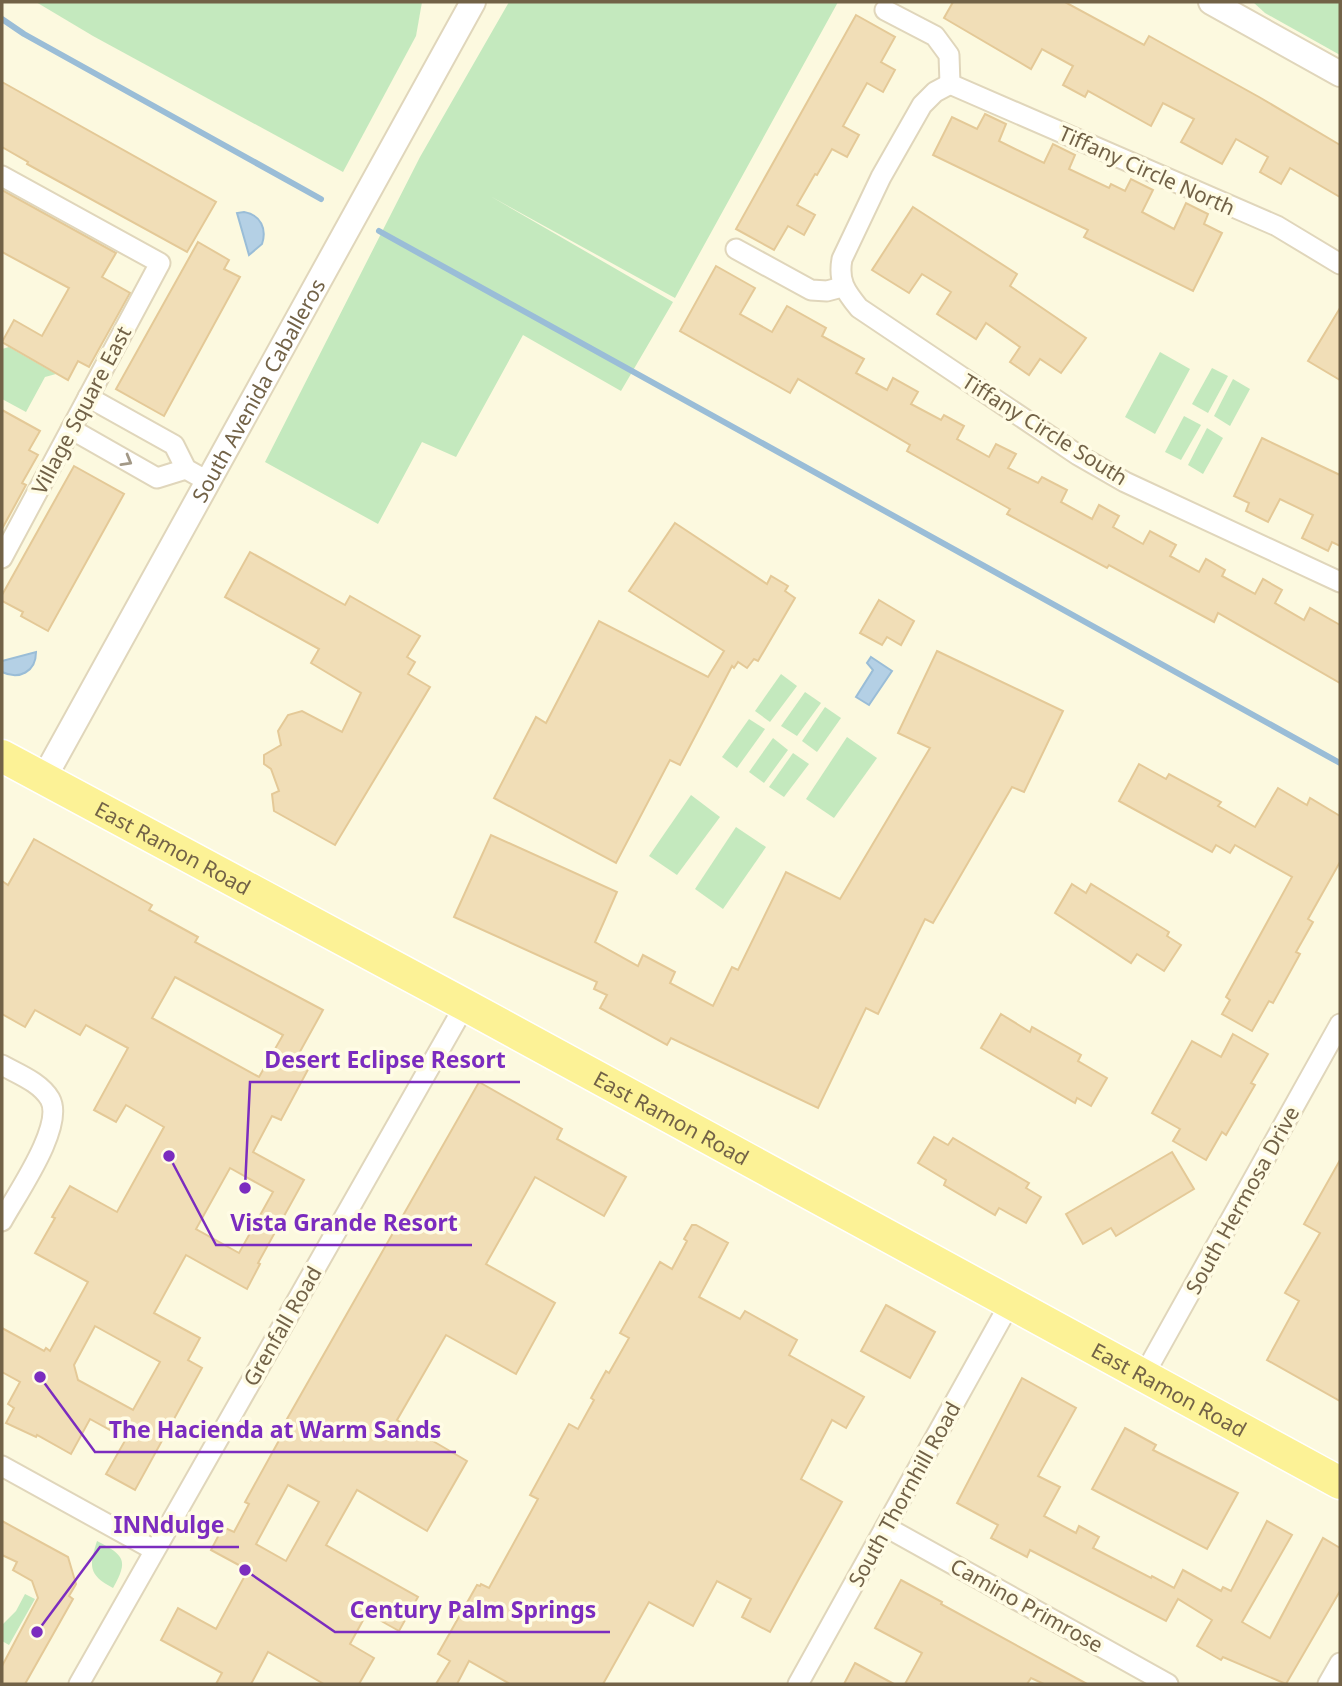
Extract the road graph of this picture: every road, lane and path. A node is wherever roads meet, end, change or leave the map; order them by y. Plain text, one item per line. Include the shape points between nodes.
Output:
1 (473, 2) edge
2 (1211, 2) edge
3 (885, 10) dead end
4 (1340, 74) edge
5 (950, 84) junction
6 (2, 176) edge
7 (736, 249) dead end
8 (1340, 264) edge
9 (842, 287) junction
10 (88, 397) junction
11 (71, 429) junction
12 (186, 469) junction
13 (209, 482) junction
14 (2, 558) edge
15 (1340, 582) edge
16 (2, 756) edge
17 (44, 778) junction
18 (465, 1005) junction
19 (1340, 1024) edge
20 (2, 1065) edge
21 (2, 1221) edge
22 (1010, 1303) junction
23 (1144, 1375) junction
24 (2, 1466) edge
25 (1340, 1483) edge
26 (886, 1527) junction
27 (154, 1550) junction
28 (1340, 1662) edge
29 (79, 1684) edge
30 (798, 1684) edge
31 (1168, 1684) edge
32 (1328, 1684) edge

1 - 13 street, South Avenida Caballeros
2 - 4 street
3 - 5 street via 935,36 949,55
5 - 8 street, Tiffany Circle North via 1277,226
5 - 9 street via 922,105 881,177 842,259
6 - 10 street, Village Square East via 160,263
7 - 9 street via 811,290
9 - 15 street, Tiffany Circle South via 859,308 1078,455 1125,482
10 - 11 street, Village Square East
10 - 12 street via 174,445
11 -> 12 street via 157,478
11 - 14 street, Village Square East
12 - 13 street
13 - 17 street, South Avenida Caballeros
16 - 17 main road, East Ramon Road
17 - 18 main road, East Ramon Road
18 - 22 main road, East Ramon Road
18 - 27 street, Grenfall Road
19 - 23 street, South Hermosa Drive
20 - 21 street via 42,1089 51,1101 53,1121
22 - 23 main road, East Ramon Road
22 - 26 street, South Thornhill Road
23 - 25 main road, East Ramon Road
24 - 27 street
26 - 30 street, South Thornhill Road
26 - 31 street, Camino Primrose
27 - 29 street, Grenfall Road
28 - 32 street

